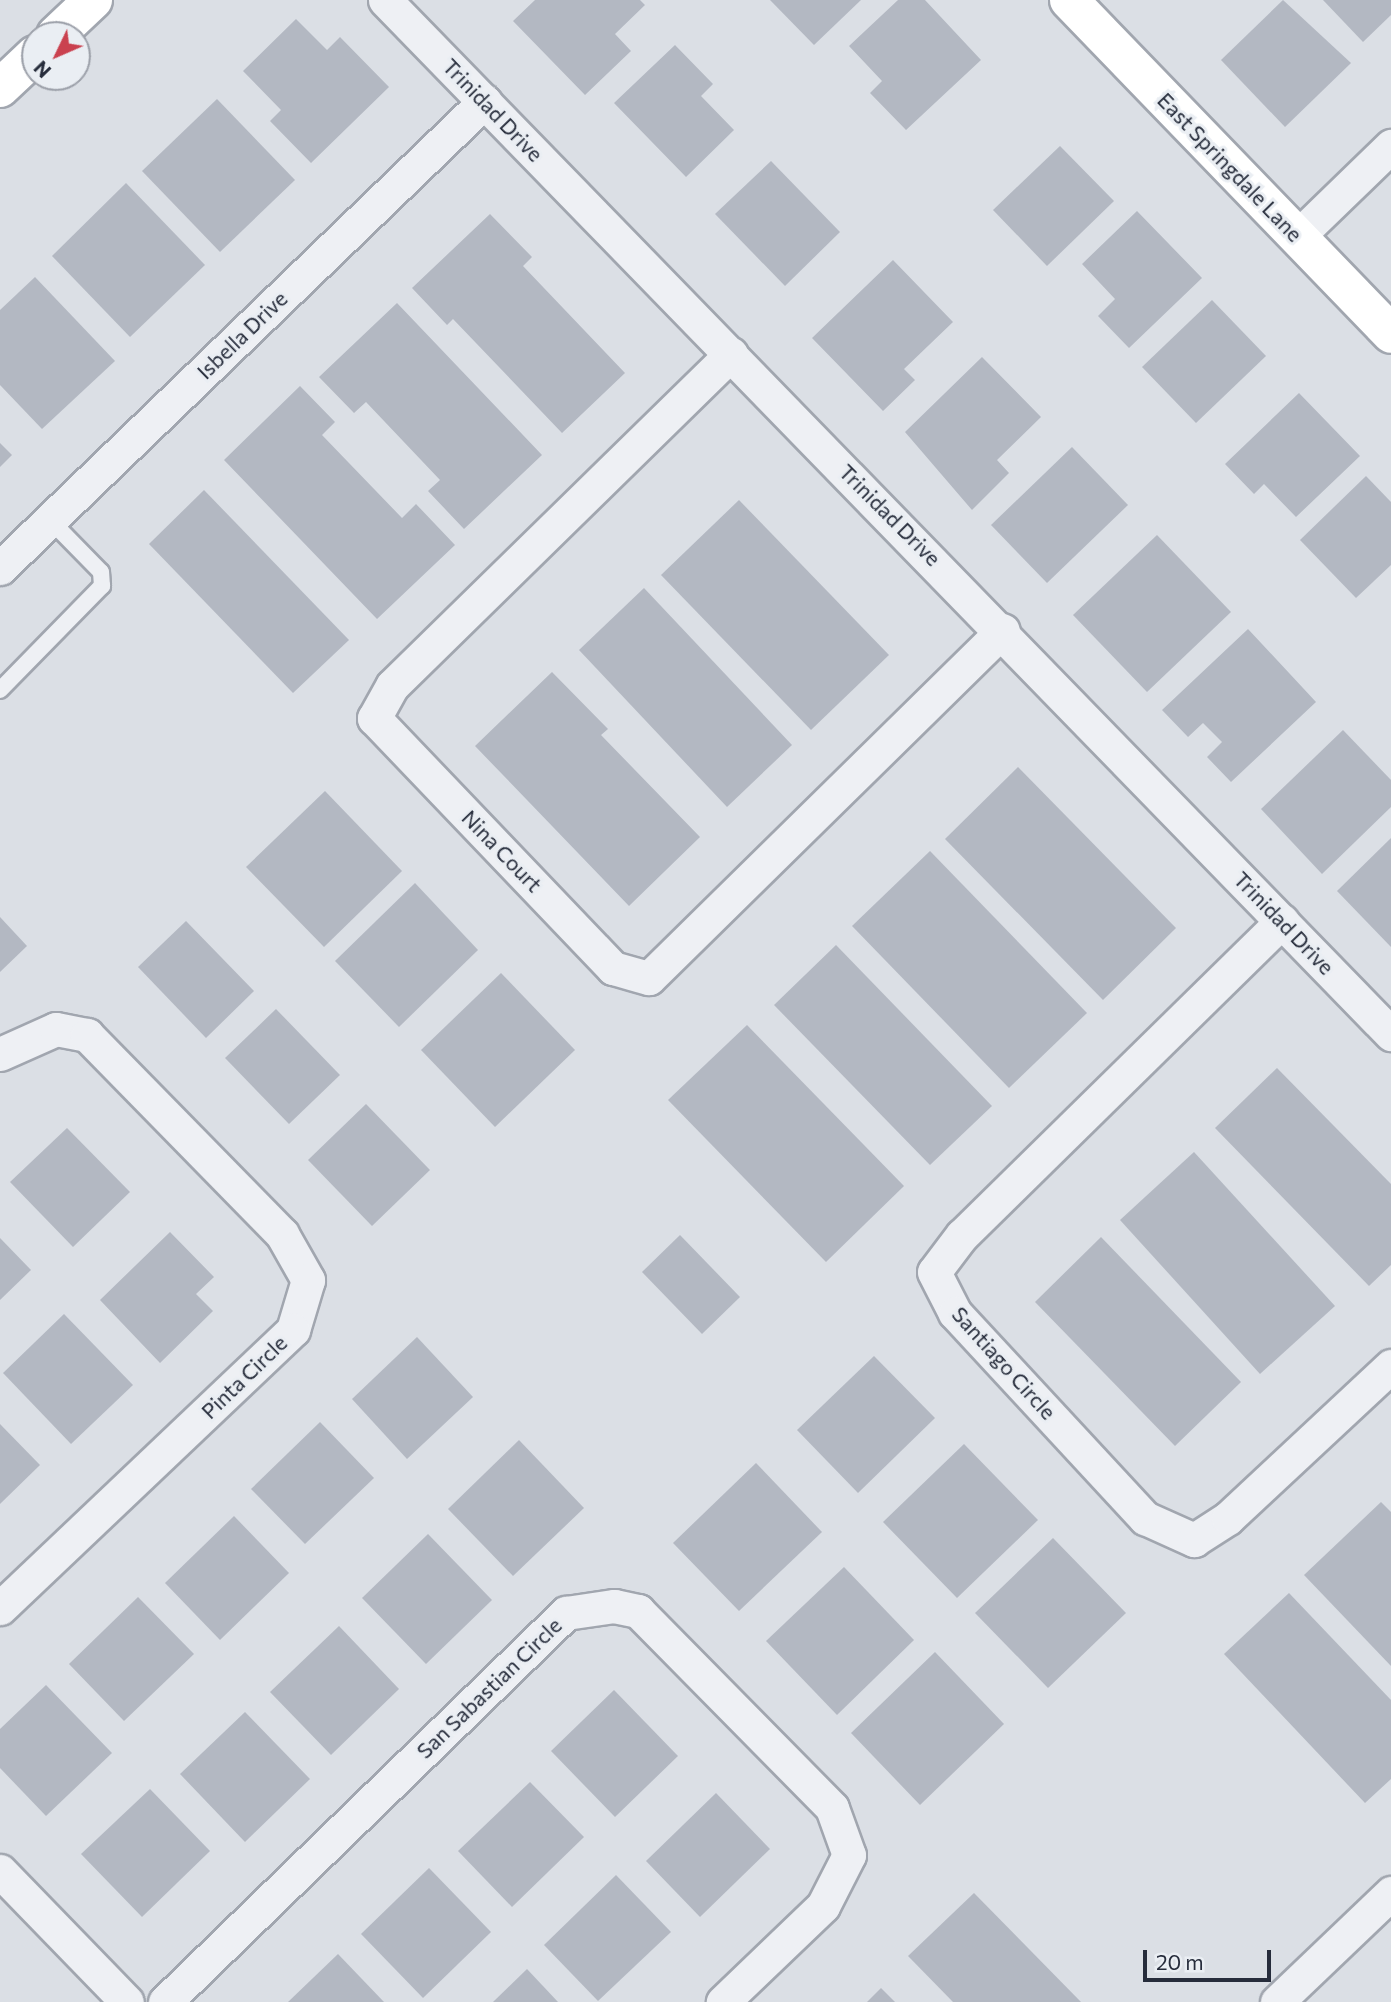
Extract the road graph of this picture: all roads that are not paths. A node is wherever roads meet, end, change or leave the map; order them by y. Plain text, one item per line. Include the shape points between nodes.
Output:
1 (93, 0) edge
2 (385, 0) edge
3 (1069, 0) edge
4 (71, 21) edge
5 (21, 68) edge
6 (0, 88) edge
7 (485, 101) junction
8 (1391, 146) edge
9 (1297, 237) junction
10 (1391, 334) edge
11 (731, 354) junction
12 (50, 520) junction
13 (0, 568) edge
14 (1003, 630) junction
15 (0, 690) edge
16 (1282, 921) junction
17 (1391, 1034) edge
18 (0, 1054) edge
19 (1391, 1366) edge
20 (0, 1608) edge
21 (0, 1871) edge
22 (1391, 1893) edge
23 (127, 2002) edge
24 (165, 2002) edge
25 (723, 2002) edge
26 (1277, 2002) edge

1 - 4 street
2 - 7 street, Trinidad Drive
3 - 9 street, East Springdale Lane
5 - 6 street
7 - 11 street, Trinidad Drive
7 - 12 street, Isbella Drive
8 - 9 street
9 - 10 street, East Springdale Lane
11 - 14 street, Trinidad Drive
11 - 14 street, Nina Court via 393,686 374,718 612,968 649,978
12 - 13 street, Isbella Drive
12 - 15 lane via 101,572 102,586
14 - 16 street, Trinidad Drive
16 - 17 street, Trinidad Drive
16 - 19 street, Santiago Circle via 962,1235 934,1272 956,1313 1145,1518 1194,1540 1228,1518
18 - 20 street, Pinta Circle via 10,1044 55,1029 87,1035 282,1234 308,1280 293,1330
21 - 23 street
22 - 26 street
24 - 25 street, San Sabastian Circle via 566,1613 614,1606 638,1611 832,1808 849,1855 823,1906

